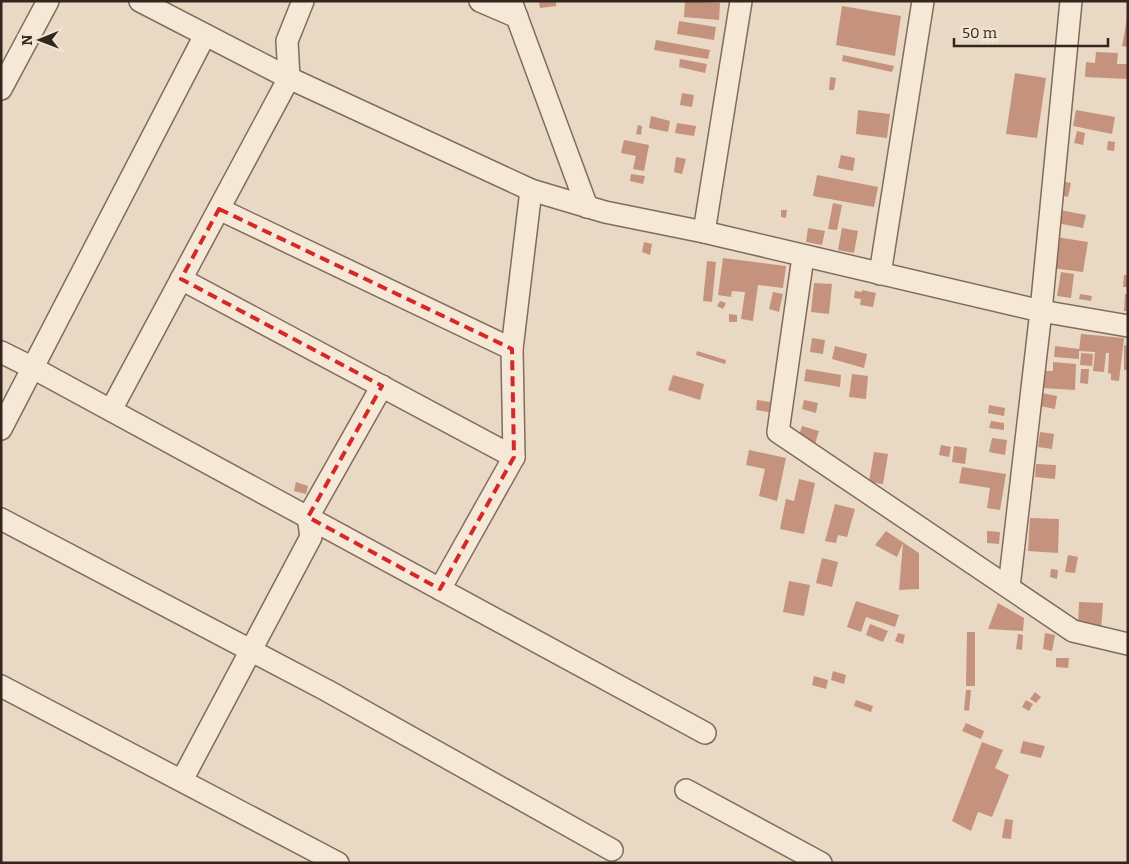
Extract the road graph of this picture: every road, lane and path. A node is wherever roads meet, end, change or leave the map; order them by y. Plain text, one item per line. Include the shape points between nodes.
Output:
1 (48, 1) edge
2 (140, 1) edge
3 (303, 1) edge
4 (480, 1) edge
5 (741, 1) edge
6 (923, 1) edge
7 (1071, 1) edge
8 (514, 9) edge
9 (205, 35) junction
10 (289, 78) junction
11 (1, 89) edge
12 (531, 190) junction
13 (588, 207) junction
14 (219, 209) junction
15 (704, 232) junction
16 (804, 257) junction
17 (880, 274) junction
18 (181, 279) junction
19 (1041, 311) junction
20 (1128, 326) edge
21 (512, 349) junction
22 (1, 352) edge
23 (33, 368) junction
24 (382, 386) junction
25 (111, 410) junction
26 (1, 429) edge
27 (514, 457) junction
28 (308, 516) junction
29 (1, 519) edge
30 (1009, 587) junction
31 (440, 589) junction
32 (1128, 644) edge
33 (252, 651) junction
34 (1, 686) edge
35 (705, 733) dead end
36 (182, 780) junction
37 (686, 790) dead end
38 (612, 850) dead end
39 (338, 863) edge
40 (821, 863) edge

1 - 11 street
2 - 9 street
3 - 10 street via 288,41
4 - 8 street
5 - 15 street
6 - 17 street
7 - 19 street
8 - 13 street
9 - 10 street
9 - 23 street
10 - 12 street
10 - 14 street
12 - 13 street
12 - 21 street
13 - 15 street
14 - 18 street
14 - 21 street
15 - 16 street
16 - 17 street
16 - 30 street via 778,432
17 - 19 street
18 - 24 street
18 - 25 street
19 - 20 street
19 - 30 street
21 - 27 street
22 - 23 street
23 - 25 street
23 - 26 street
24 - 27 street
24 - 28 street
25 - 28 street
27 - 31 street
28 - 31 street
28 - 33 street via 311,537
29 - 33 street
30 - 32 street via 1073,631
31 - 35 street
33 - 36 street
33 - 38 street
34 - 36 street
36 - 39 street
37 - 40 street

